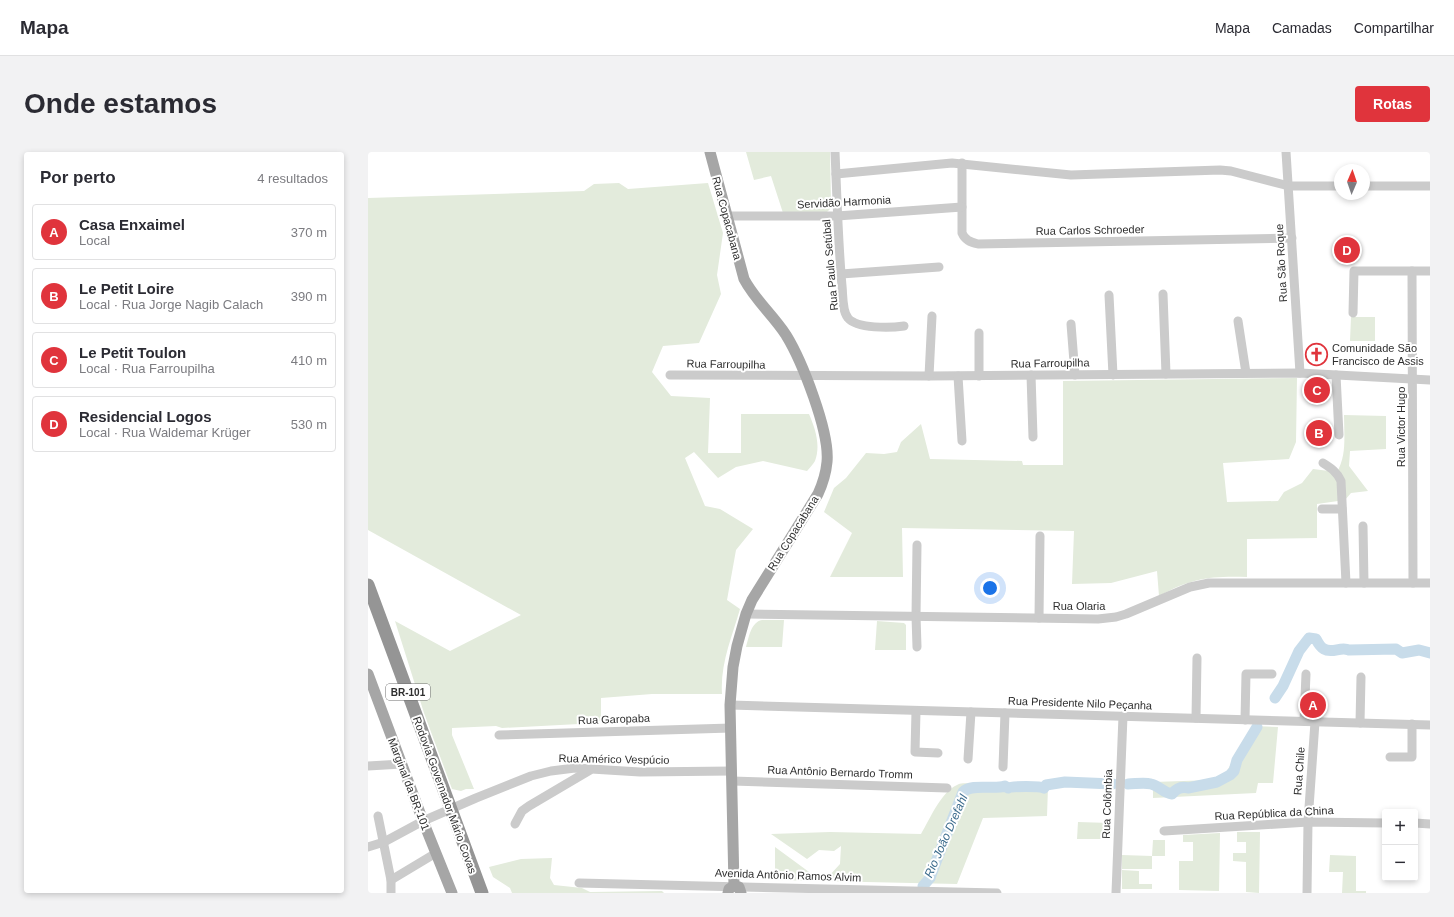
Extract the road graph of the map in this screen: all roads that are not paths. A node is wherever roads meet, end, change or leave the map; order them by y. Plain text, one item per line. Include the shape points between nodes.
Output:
1 (710, 152) edge
2 (835, 152) edge
3 (1286, 152) edge
4 (962, 163) junction
5 (836, 174) junction
6 (1289, 186) junction
7 (1334, 186) edge
8 (1370, 186) edge
9 (1430, 186) edge
10 (962, 207) junction
11 (728, 216) junction
12 (837, 216) junction
13 (1292, 238) junction
14 (938, 267) dead end
15 (1412, 271) junction
16 (1430, 271) edge
17 (841, 274) junction
18 (1163, 294) dead end
19 (1109, 295) dead end
20 (1353, 313) dead end
21 (932, 316) dead end
22 (1238, 321) dead end
23 (1071, 324) dead end
24 (904, 326) dead end
25 (979, 333) dead end
26 (1246, 373) junction
27 (1300, 373) junction
28 (1166, 374) junction
29 (670, 375) dead end
30 (1074, 375) junction
31 (1113, 375) junction
32 (1336, 375) junction
33 (929, 376) junction
34 (958, 376) junction
35 (979, 376) junction
36 (1031, 376) junction
37 (805, 377) junction
38 (1412, 379) junction
39 (1430, 380) edge
40 (1339, 435) dead end
41 (1033, 437) dead end
42 (962, 441) dead end
43 (1323, 463) dead end
44 (1322, 509) dead end
45 (1342, 509) junction
46 (1363, 526) dead end
47 (1040, 536) dead end
48 (917, 545) dead end
49 (1346, 583) junction
50 (1364, 583) junction
51 (1413, 583) junction
52 (1430, 583) edge
53 (368, 585) edge
54 (368, 610) edge
55 (746, 614) junction
56 (916, 616) junction
57 (1038, 618) junction
58 (917, 647) dead end
59 (1197, 658) dead end
60 (368, 674) edge
61 (1272, 674) dead end
62 (1306, 674) dead end
63 (1361, 677) dead end
64 (730, 706) junction
65 (914, 711) junction
66 (971, 712) junction
67 (1005, 713) junction
68 (1123, 716) junction
69 (1196, 718) junction
70 (1245, 720) junction
71 (1304, 721) junction
72 (1315, 722) junction
73 (1360, 723) junction
74 (1412, 724) junction
75 (1430, 724) edge
76 (731, 728) junction
77 (499, 735) dead end
78 (938, 753) dead end
79 (911, 757) dead end
80 (1390, 757) dead end
81 (968, 759) dead end
82 (402, 764) junction
83 (368, 766) edge
84 (1003, 767) dead end
85 (591, 770) junction
86 (732, 776) junction
87 (947, 788) dead end
88 (443, 802) junction
89 (378, 816) dead end
90 (423, 821) junction
91 (450, 821) junction
92 (1308, 822) junction
93 (1382, 823) edge
94 (1418, 823) edge
95 (514, 824) dead end
96 (1430, 824) edge
97 (1164, 831) dead end
98 (384, 842) junction
99 (368, 847) edge
100 (436, 853) junction
101 (391, 880) junction
102 (579, 883) dead end
103 (735, 891) edge
104 (391, 893) edge
105 (452, 893) edge
106 (473, 893) edge
107 (482, 893) edge
108 (997, 893) edge
109 (1116, 893) edge
110 (1307, 893) edge

1 - 11 main road, Rua Copacabana
2 - 5 street, Rua Paulo Setúbal
3 - 6 street, Rua São Roque
4 - 5 street
4 - 6 street via 1071,175 1231,171
4 - 10 street, Rua Carlos Schroeder
5 - 12 street, Rua Paulo Setúbal
6 - 7 street
6 - 13 street, Rua São Roque
8 - 9 street
10 - 12 street, Servidão Harmonia
10 - 13 street, Rua Carlos Schroeder via 962,233 968,241 978,244
11 - 12 street, Servidão Harmonia
11 - 37 main road, Rua Copacabana via 744,279 786,336
12 - 17 street, Rua Paulo Setúbal
13 - 27 street, Rua São Roque
14 - 17 street
15 - 16 street
15 - 20 street via 1354,271
15 - 38 street, Rua Victor Hugo
17 - 24 street, Rua Paulo Setúbal via 844,308 852,322 887,328
18 - 28 street
19 - 31 street
21 - 33 street
22 - 26 street
23 - 30 street
25 - 35 street
26 - 27 street, Rua Farroupilha
26 - 28 street, Rua Farroupilha
27 - 32 street, Rua Farroupilha
28 - 31 street, Rua Farroupilha
29 - 37 street, Rua Farroupilha
30 - 31 street, Rua Farroupilha
30 - 36 street, Rua Farroupilha
32 - 38 street, Rua Farroupilha
32 - 40 street
33 - 34 street, Rua Farroupilha
33 - 37 street, Rua Farroupilha
34 - 35 street, Rua Farroupilha
34 - 42 street
35 - 36 street, Rua Farroupilha
36 - 41 street
37 - 55 main road, Rua Copacabana via 827,442 826,472 812,506 760,585
38 - 39 street, Rua Farroupilha
38 - 51 street, Rua Victor Hugo
43 - 45 street via 1339,475
44 - 45 street
45 - 49 street
46 - 50 street
47 - 57 street
48 - 56 street
49 - 50 street, Rua Olaria
49 - 57 street, Rua Olaria via 1209,583 1190,587 1116,617
50 - 51 street, Rua Olaria
51 - 52 street, Rua Olaria
53 - 88 highway, Rodovia Governador Mário Covas / BR-101
54 - 88 highway, Rodovia Governador Mário Covas / BR-101
55 - 56 street, Rua Olaria
55 - 64 main road, Rua Copacabana via 733,667
56 - 57 street, Rua Olaria
56 - 58 street
59 - 69 street
60 - 82 main road, Marginal da BR-101
61 - 70 street via 1246,674
62 - 71 street
63 - 73 street
64 - 65 street, Rua Presidente Nilo Peçanha
64 - 76 main road, Rua Copacabana
65 - 66 street, Rua Presidente Nilo Peçanha
65 - 78 street via 915,752
65 - 79 street
66 - 67 street, Rua Presidente Nilo Peçanha
66 - 81 street
67 - 68 street, Rua Presidente Nilo Peçanha
67 - 84 street
68 - 69 street, Rua Presidente Nilo Peçanha
68 - 109 street, Rua Colômbia
69 - 70 street, Rua Presidente Nilo Peçanha
70 - 71 street, Rua Presidente Nilo Peçanha
71 - 72 street, Rua Presidente Nilo Peçanha
72 - 73 street, Rua Presidente Nilo Peçanha
72 - 92 street, Rua Chile
73 - 74 street, Rua Presidente Nilo Peçanha
74 - 75 street, Rua Presidente Nilo Peçanha
74 - 80 street via 1412,757
76 - 77 street, Rua Garopaba
76 - 86 main road, Rua Copacabana
82 - 83 street
82 - 90 main road, Marginal da BR-101
85 - 86 street, Rua Américo Vespúcio
85 - 90 street, Rua Américo Vespúcio via 566,768 531,776
85 - 95 street via 529,806 522,811
86 - 87 street, Rua Antônio Bernardo Tromm
86 - 103 main road, Rua Copacabana
88 - 91 highway, Rodovia Governador Mário Covas / BR-101
89 - 98 street
90 - 98 street, Rua Américo Vespúcio
90 - 100 main road, Marginal da BR-101
91 - 106 highway, Rodovia Governador Mário Covas / BR-101
91 - 107 highway, Rodovia Governador Mário Covas / BR-101
92 - 93 street, Rua República da China
92 - 97 street, Rua República da China
92 - 110 street, Rua Chile
94 - 96 street
98 - 99 street, Rua Américo Vespúcio
98 - 101 street
100 - 101 street
100 - 105 main road, Marginal da BR-101
101 - 104 street
102 - 103 street, Avenida Antônio Ramos Alvim
103 - 108 street, Avenida Antônio Ramos Alvim

